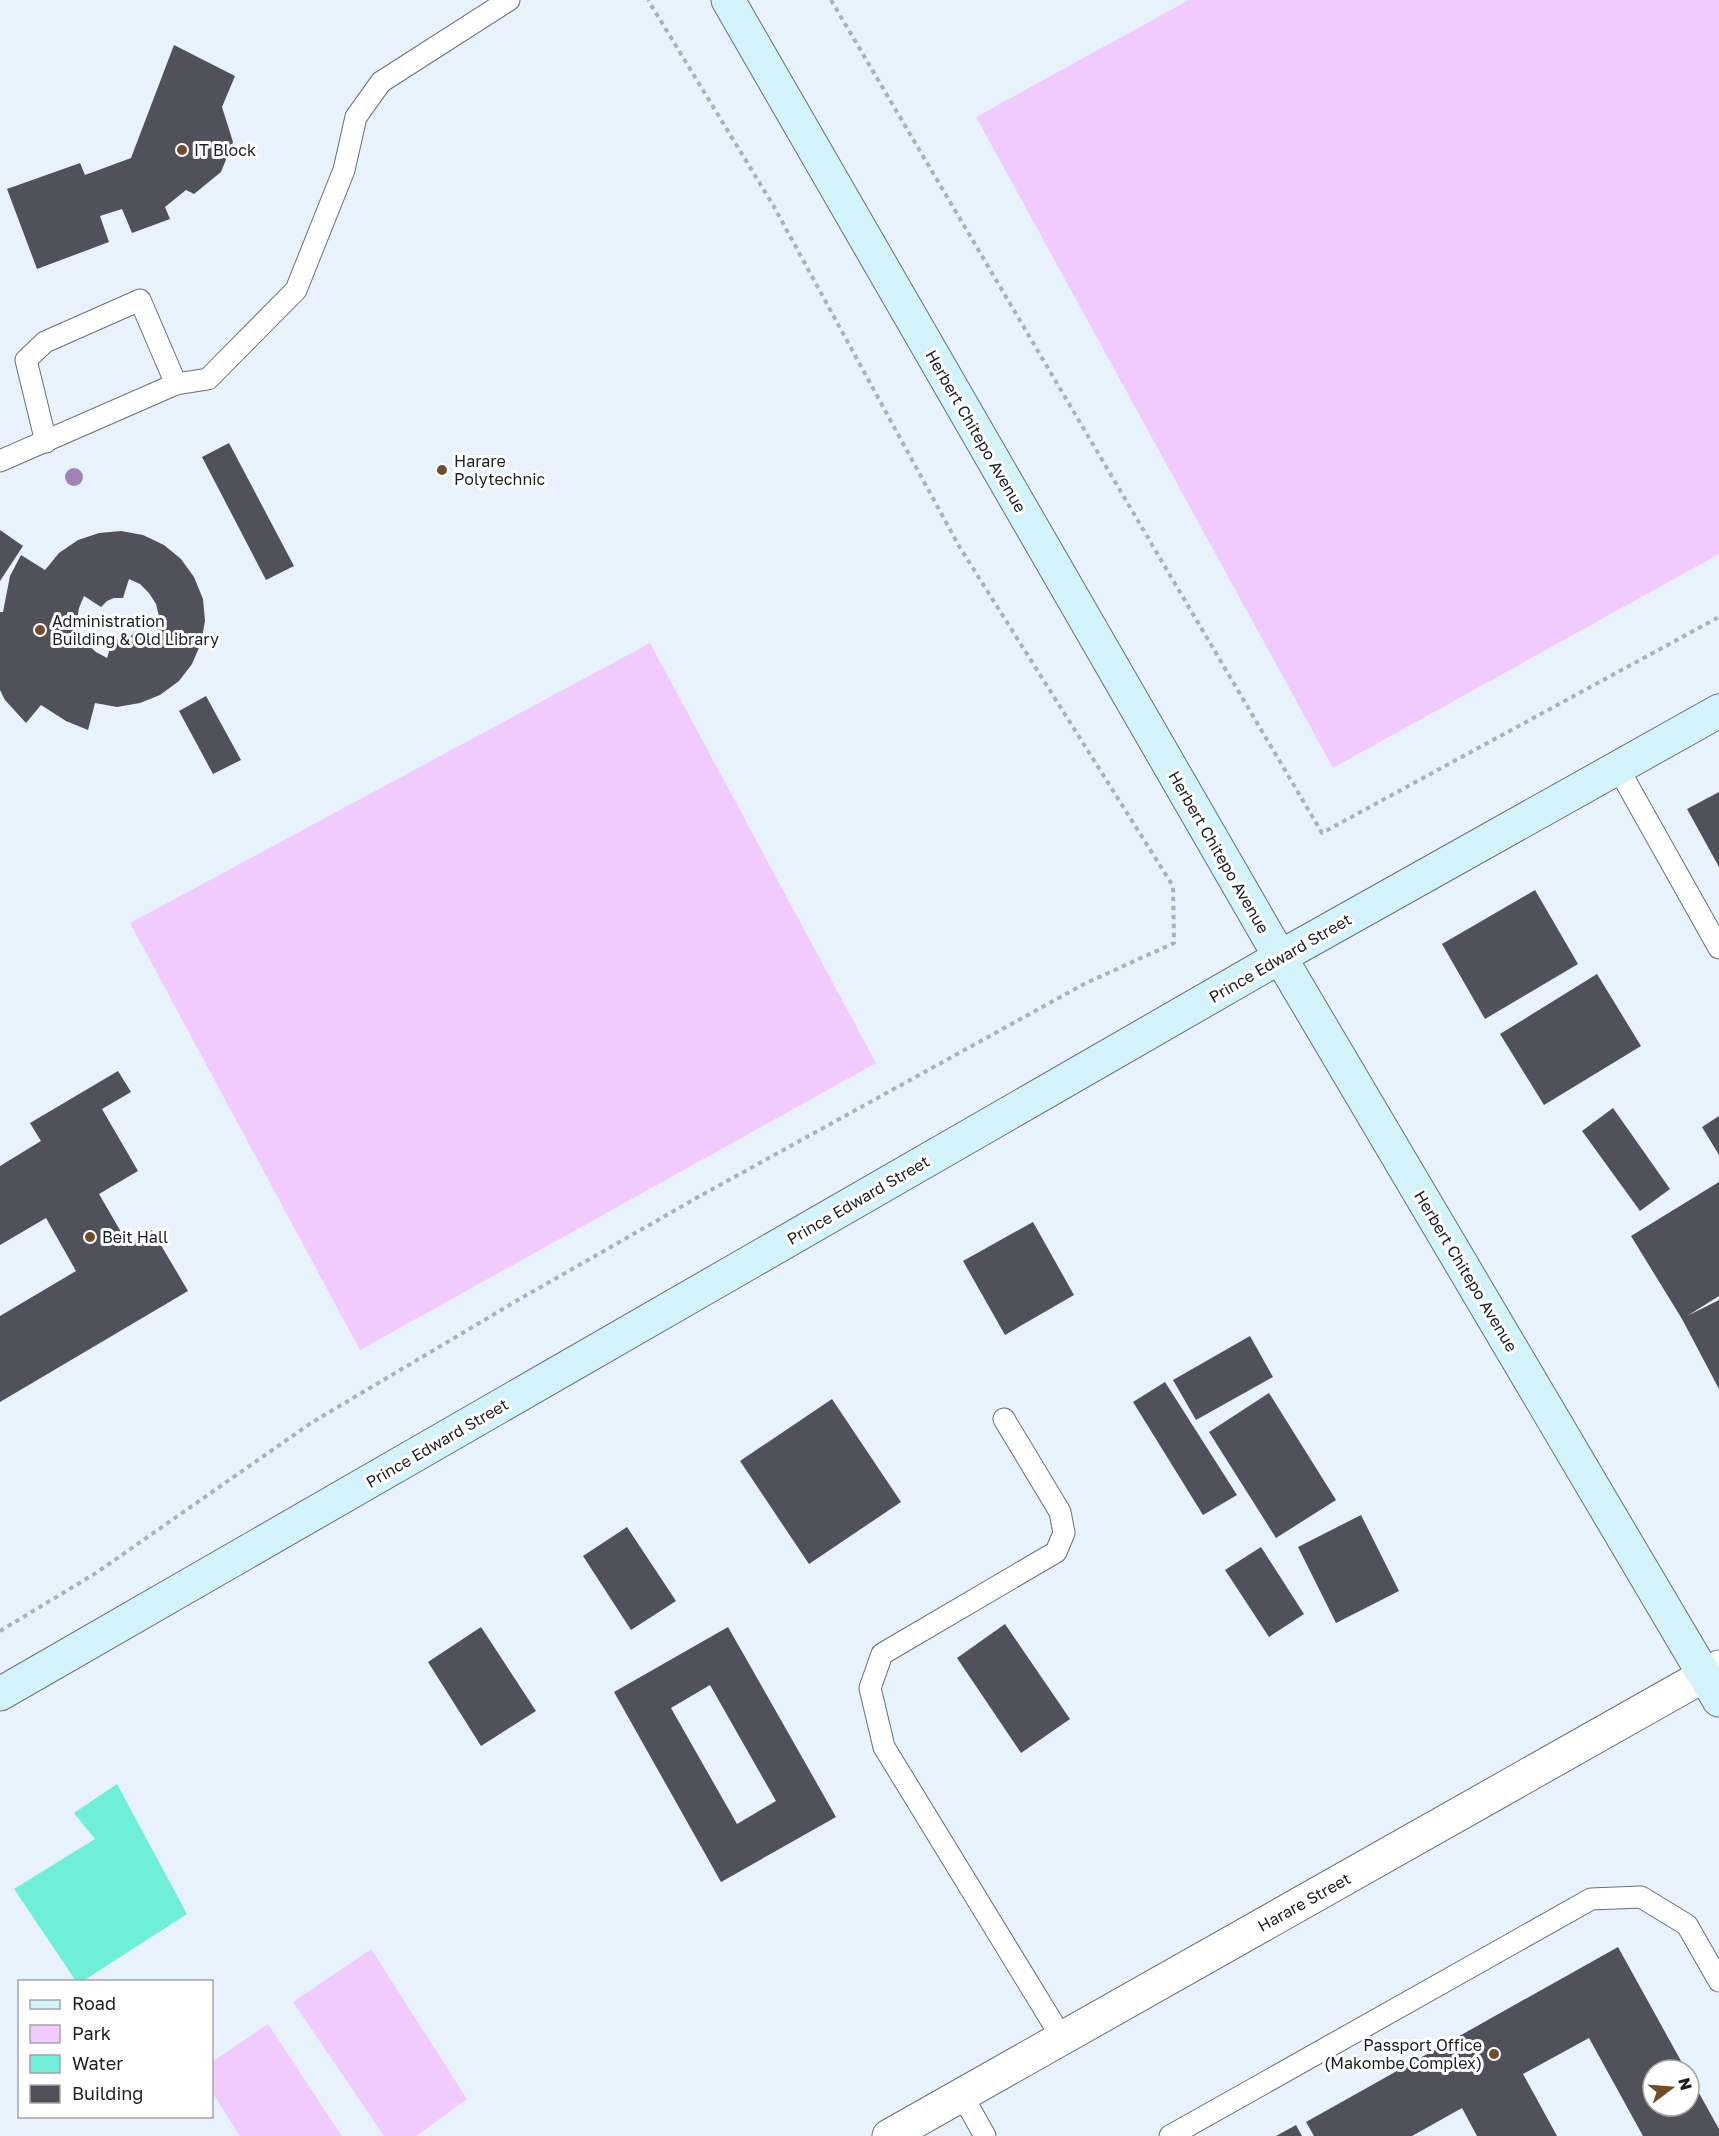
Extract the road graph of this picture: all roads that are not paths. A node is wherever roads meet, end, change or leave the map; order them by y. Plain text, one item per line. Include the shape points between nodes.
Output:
1 (509, 0) edge
2 (728, 0) edge
3 (176, 384) junction
4 (45, 442) junction
5 (0, 461) edge
6 (1719, 711) edge
7 (1618, 768) junction
8 (1719, 948) edge
9 (1280, 957) junction
10 (1004, 1419) dead end
11 (1714, 1681) edge
12 (0, 1694) edge
13 (1719, 1982) edge
14 (1062, 2038) junction
15 (962, 2095) junction
16 (889, 2136) edge
17 (985, 2136) edge
18 (1170, 2136) edge

1 - 3 lane via 381,82 356,117 344,170 296,290 208,379
2 - 9 main road, Herbert Chitepo Avenue
3 - 4 lane
3 - 4 lane via 140,300 45,342 26,360
4 - 5 lane
6 - 7 main road, Prince Edward Street
7 - 8 lane
7 - 9 main road, Prince Edward Street
9 - 11 main road, Herbert Chitepo Avenue
9 - 12 main road, Prince Edward Street
10 - 14 lane via 1060,1512 1064,1533 1056,1552 882,1654 870,1688 884,1748
11 - 14 street, Harare Street
13 - 18 lane via 1686,1925 1641,1897 1591,1899
14 - 15 street, Harare Street
15 - 16 street, Harare Street
15 - 17 lane

